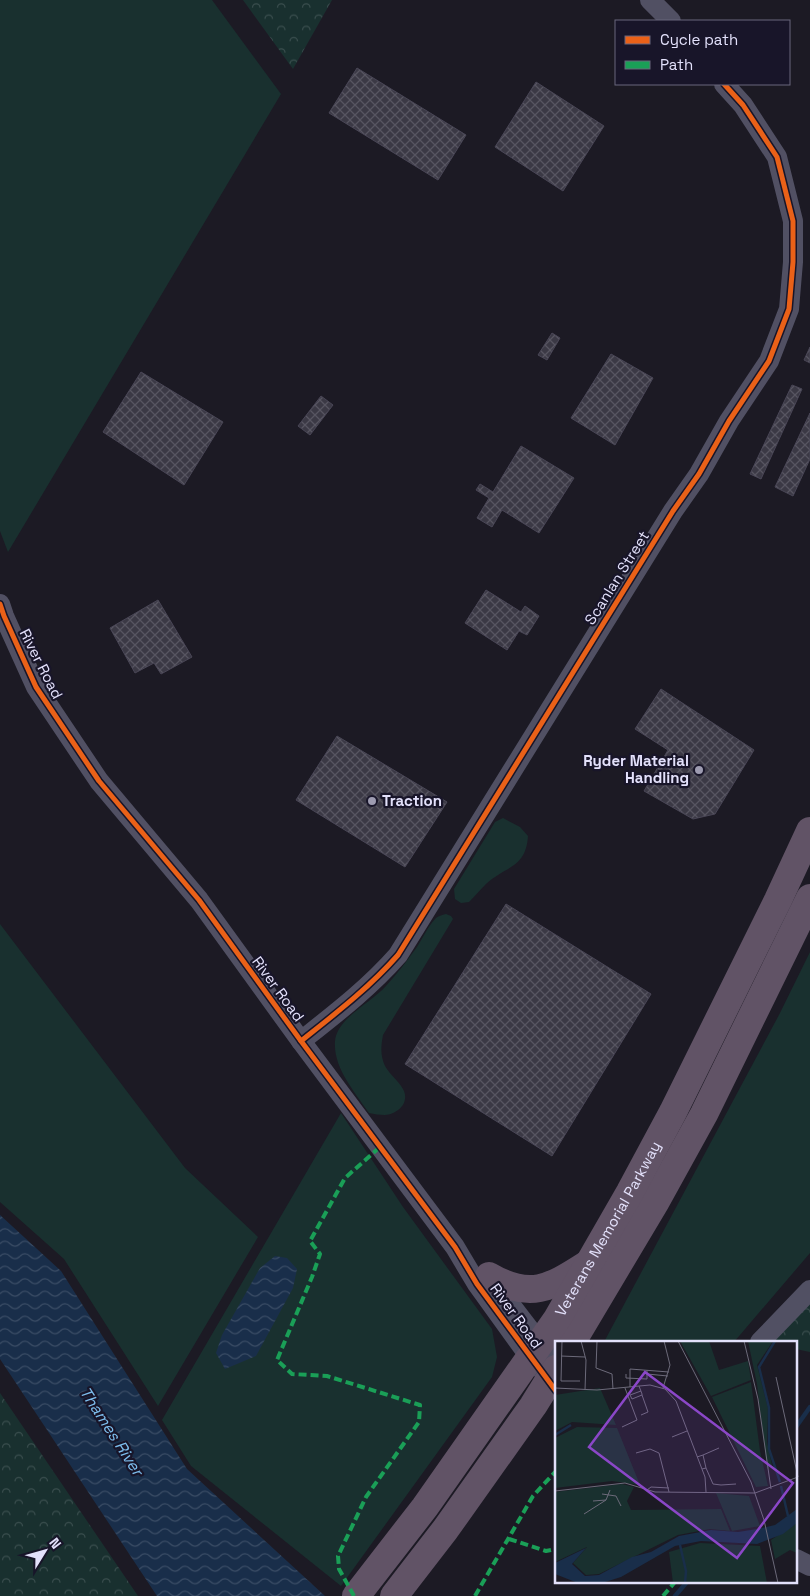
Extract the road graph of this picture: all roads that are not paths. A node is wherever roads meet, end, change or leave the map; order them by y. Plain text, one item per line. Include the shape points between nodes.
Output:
1 (650, 0) edge
2 (669, 20) edge
3 (725, 85) edge
4 (0, 604) edge
5 (810, 831) edge
6 (810, 898) edge
7 (301, 1041) junction
8 (455, 1247) junction
9 (590, 1263) junction
10 (489, 1276) junction
11 (810, 1290) edge
12 (573, 1341) edge
13 (761, 1341) edge
14 (548, 1368) edge
15 (798, 1560) edge
16 (810, 1566) edge
17 (400, 1588) edge
18 (356, 1596) edge

1 - 2 street
3 - 7 street, Scanlan Street via 777,157 793,221 789,308 769,361 728,421 699,474 398,955 359,995
4 - 7 street, River Road via 36,687 99,781 199,900
5 - 9 highway, Veterans Memorial Parkway via 673,1112
6 - 12 highway, Veterans Memorial Parkway via 704,1114
7 - 8 street, River Road
8 - 10 street, River Road
8 - 14 street, River Road via 477,1284
9 - 10 highway via 555,1284 534,1289 515,1289
9 - 14 highway, Veterans Memorial Parkway via 557,1320
10 - 14 street, River Road
11 - 13 street
14 - 17 highway, Veterans Memorial Parkway via 445,1530
14 - 18 highway, Veterans Memorial Parkway via 425,1507
15 - 16 street

